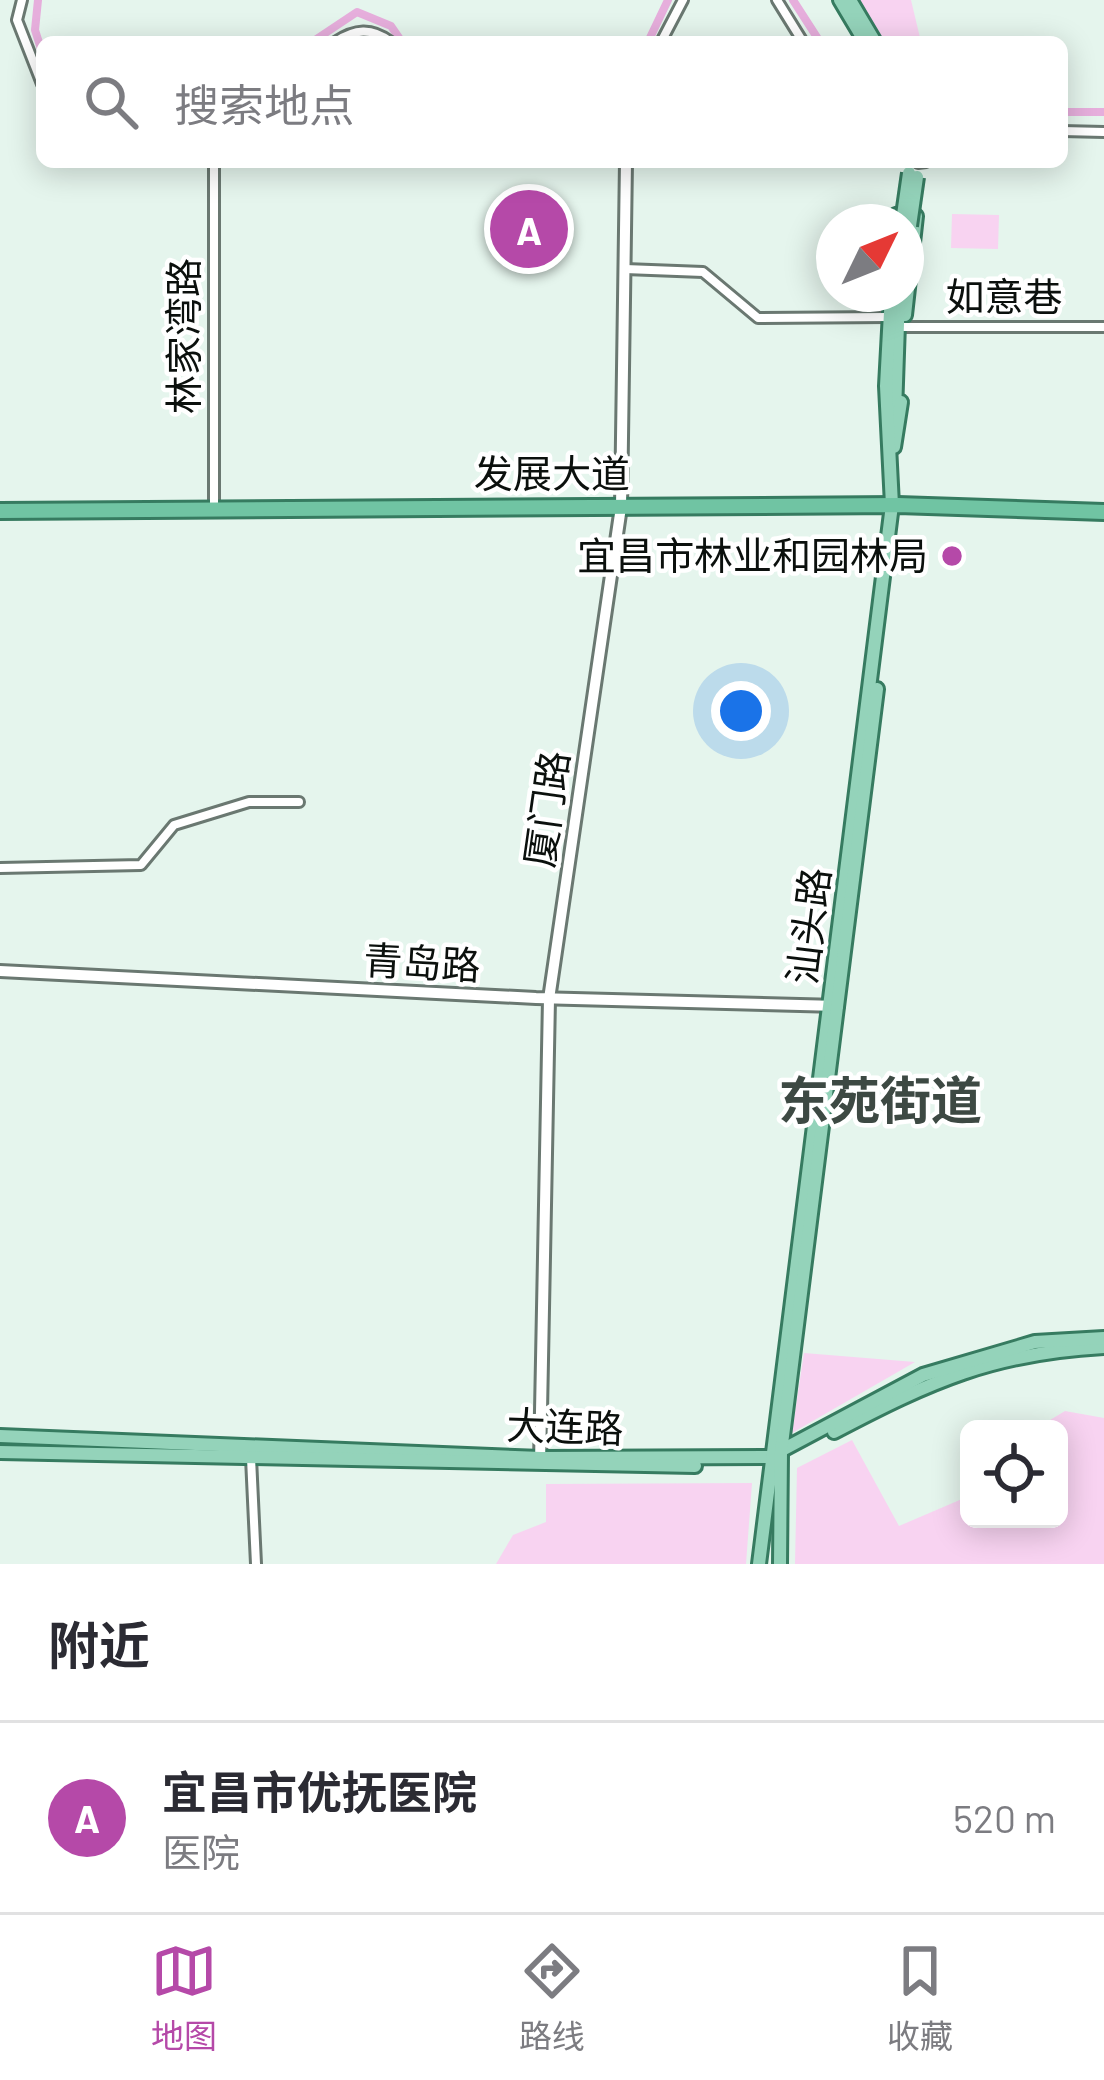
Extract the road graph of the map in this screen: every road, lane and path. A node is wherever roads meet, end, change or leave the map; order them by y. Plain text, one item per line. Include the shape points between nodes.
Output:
1 (22, 0) edge
2 (683, 0) edge
3 (776, 0) edge
4 (840, 0) edge
5 (850, 0) edge
6 (344, 36) edge
7 (380, 36) edge
8 (664, 36) edge
9 (799, 36) edge
10 (861, 36) edge
11 (871, 36) edge
12 (36, 69) edge
13 (1068, 131) edge
14 (1104, 132) edge
15 (214, 168) edge
16 (626, 168) edge
17 (916, 168) edge
18 (907, 204) edge
19 (626, 269) junction
20 (888, 312) edge
21 (892, 312) edge
22 (904, 312) edge
23 (887, 316) junction
24 (904, 327) junction
25 (1104, 327) edge
26 (894, 447) junction
27 (895, 500) junction
28 (620, 503) junction
29 (214, 506) junction
30 (0, 507) edge
31 (1104, 507) edge
32 (299, 802) dead end
33 (0, 868) edge
34 (0, 971) edge
35 (550, 999) junction
36 (835, 1006) junction
37 (1104, 1343) edge
38 (0, 1436) edge
39 (250, 1444) junction
40 (0, 1452) edge
41 (775, 1459) junction
42 (251, 1460) junction
43 (540, 1462) junction
44 (256, 1564) edge
45 (759, 1564) edge
46 (780, 1564) edge

1 - 12 street via 17,20
2 - 8 street
3 - 9 street
4 - 10 main road
5 - 11 main road
6 - 7 street
13 - 14 street
15 - 29 street, 林家湾路
16 - 19 street, 厦门路
17 - 18 main road, bridge
19 - 23 street via 703,272 758,318
19 - 28 street, 厦门路
20 - 23 main road, 汕头路
21 - 26 main road, 汕头路
22 - 24 main road
23 - 27 main road, 汕头路
24 - 25 street, 如意巷
24 - 26 main road
26 - 27 main road, 汕头路
27 - 28 highway, 发展大道
27 - 31 highway, 发展大道
27 - 36 main road, 汕头路
28 - 29 highway, 发展大道
28 - 35 street, 厦门路
29 - 30 highway, 发展大道
32 - 33 street via 249,802 174,825 141,865
34 - 35 street, 青岛路
35 - 36 street, 青岛路
35 - 43 street, 厦门路
36 - 41 main road, 汕头路
37 - 41 main road, 大连路 via 1040,1351 929,1382
38 - 39 main road, 大连路
39 - 42 street
39 - 43 main road, 大连路
40 - 42 main road, 大连路
41 - 43 main road, 大连路
41 - 45 main road, 汕头路
41 - 46 main road, 汕头路
42 - 43 main road, 大连路
42 - 44 street

